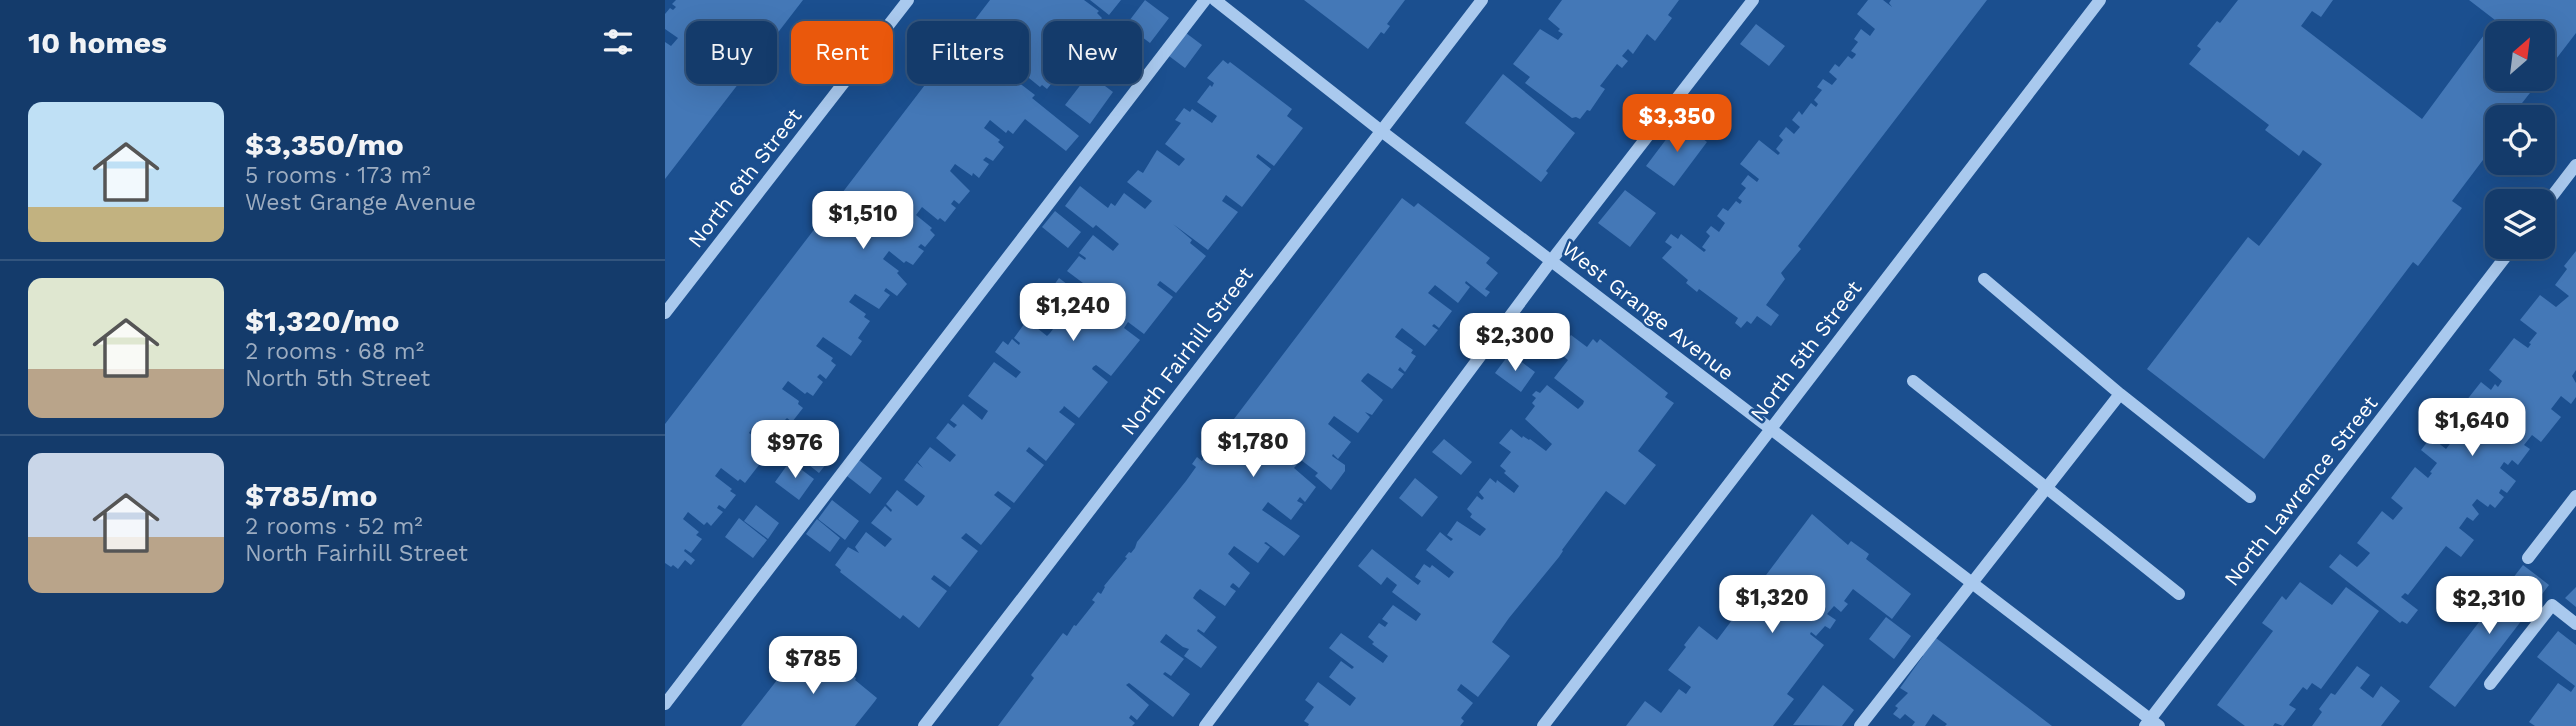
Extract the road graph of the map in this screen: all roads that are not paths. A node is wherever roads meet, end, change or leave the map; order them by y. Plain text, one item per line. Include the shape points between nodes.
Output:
1 (908, 0) edge
2 (1205, 0) edge
3 (1215, 0) edge
4 (1482, 0) edge
5 (1753, 0) edge
6 (2100, 0) edge
7 (1380, 130) junction
8 (2576, 165) edge
9 (2555, 192) edge
10 (2504, 259) edge
11 (1551, 261) junction
12 (1984, 279) dead end
13 (665, 313) edge
14 (1913, 381) dead end
15 (2120, 394) junction
16 (1770, 429) junction
17 (2046, 487) junction
18 (2576, 496) edge
19 (2250, 497) dead end
20 (2528, 558) dead end
21 (1970, 582) junction
22 (2179, 594) dead end
23 (2576, 624) edge
24 (2490, 684) dead end
25 (665, 704) edge
26 (2151, 724) edge
27 (924, 726) edge
28 (1205, 726) edge
29 (1543, 726) edge
30 (1860, 726) edge

1 - 13 street, North 6th Street
2 - 25 street
3 - 7 street, West Grange Avenue
4 - 7 street, North Fairhill Street
5 - 11 street
6 - 16 street, North 5th Street
7 - 11 street, West Grange Avenue
7 - 27 street, North Fairhill Street
8 - 9 street
10 - 26 street, North Lawrence Street
11 - 16 street, West Grange Avenue
11 - 28 street
12 - 15 street
14 - 17 street
15 - 17 street
15 - 19 street
16 - 21 street, West Grange Avenue
16 - 29 street, North 5th Street
17 - 21 street
17 - 22 street
18 - 20 street
21 - 26 street, West Grange Avenue
21 - 30 street
23 - 24 street via 2552,605

